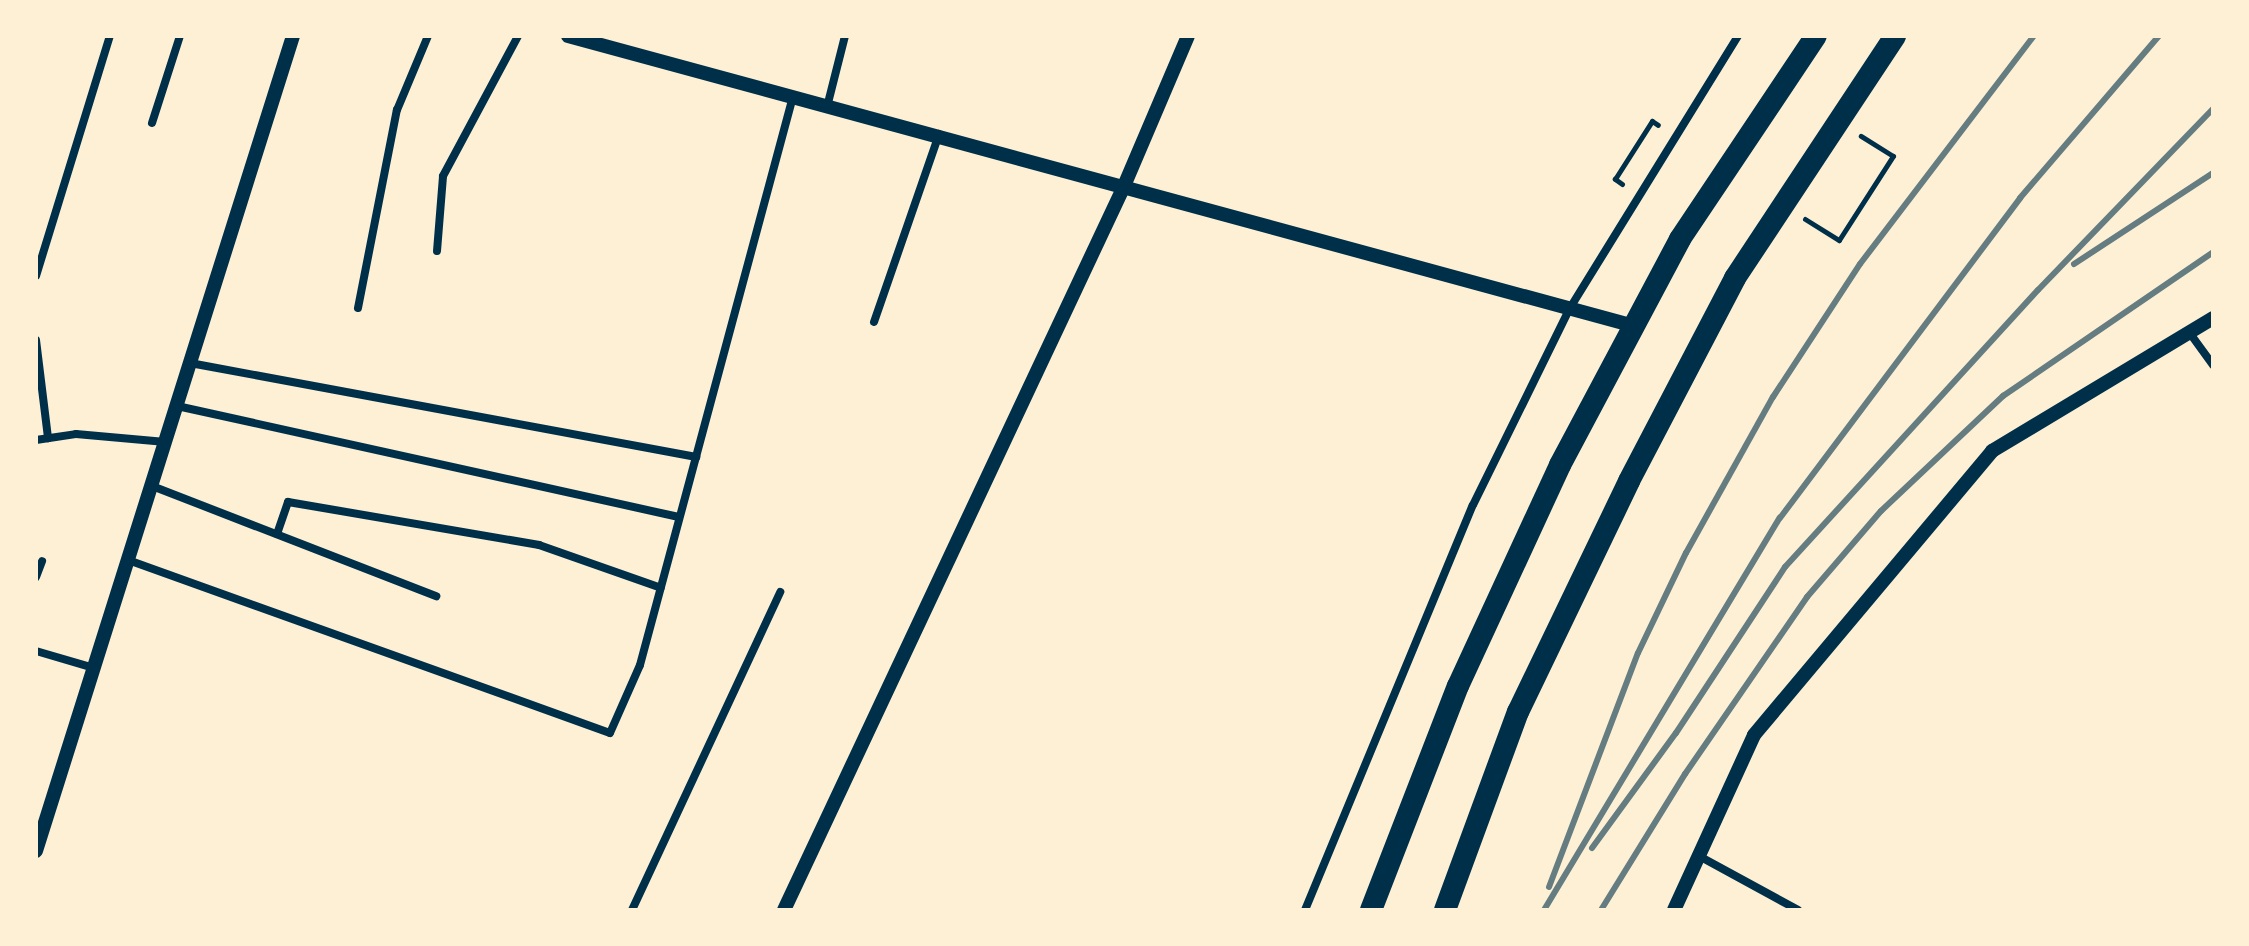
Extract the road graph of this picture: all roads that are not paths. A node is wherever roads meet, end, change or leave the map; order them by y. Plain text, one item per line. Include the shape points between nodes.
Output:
1 (110, 36) edge
2 (180, 36) edge
3 (293, 36) edge
4 (428, 36) edge
5 (518, 36) edge
6 (568, 36) edge
7 (845, 36) edge
8 (1188, 36) edge
9 (1738, 36) edge
10 (1816, 36) edge
11 (1895, 36) edge
12 (792, 100) junction
13 (827, 107) junction
14 (152, 123) dead end
15 (939, 133) junction
16 (1124, 186) junction
17 (437, 251) dead end
18 (36, 276) edge
19 (358, 308) dead end
20 (1570, 308) junction
21 (2213, 318) edge
22 (874, 322) dead end
23 (1634, 326) junction
24 (2189, 332) junction
25 (36, 340) edge
26 (190, 363) junction
27 (2213, 365) edge
28 (177, 406) junction
29 (48, 438) junction
30 (36, 440) edge
31 (166, 442) junction
32 (696, 457) junction
33 (152, 486) junction
34 (679, 517) junction
35 (277, 534) junction
36 (128, 560) junction
37 (42, 561) dead end
38 (36, 577) edge
39 (661, 588) junction
40 (780, 592) dead end
41 (436, 596) dead end
42 (36, 651) edge
43 (94, 668) junction
44 (36, 851) edge
45 (1699, 856) junction
46 (632, 910) edge
47 (784, 910) edge
48 (1305, 910) edge
49 (1371, 910) edge
50 (1445, 910) edge
51 (1674, 910) edge
52 (1798, 910) edge

1 - 18 street
2 - 14 street
3 - 26 street
4 - 19 street via 397,110
5 - 17 street via 443,176
6 - 12 street
7 - 13 street
8 - 16 street
9 - 20 street
10 - 23 highway via 1680,239
11 - 50 highway via 1735,278 1629,481 1518,712
12 - 13 street
12 - 32 street
13 - 15 street
15 - 16 street
15 - 22 street
16 - 20 street
16 - 47 street
20 - 23 street
20 - 48 street via 1467,519
21 - 24 street
23 - 49 highway via 1560,465 1458,686
24 - 27 street
24 - 45 street via 1992,451 1754,735
25 - 29 street
26 - 28 street
26 - 32 street
28 - 31 street
28 - 34 street
29 - 30 street
29 - 31 street via 76,434
31 - 33 street
32 - 34 street
33 - 35 street
33 - 36 street
34 - 39 street
35 - 39 street via 288,502 539,545
35 - 41 street
36 - 39 street via 610,733 640,665
36 - 43 street
37 - 38 street
40 - 46 street
42 - 43 street
43 - 44 street
45 - 51 street
45 - 52 street

